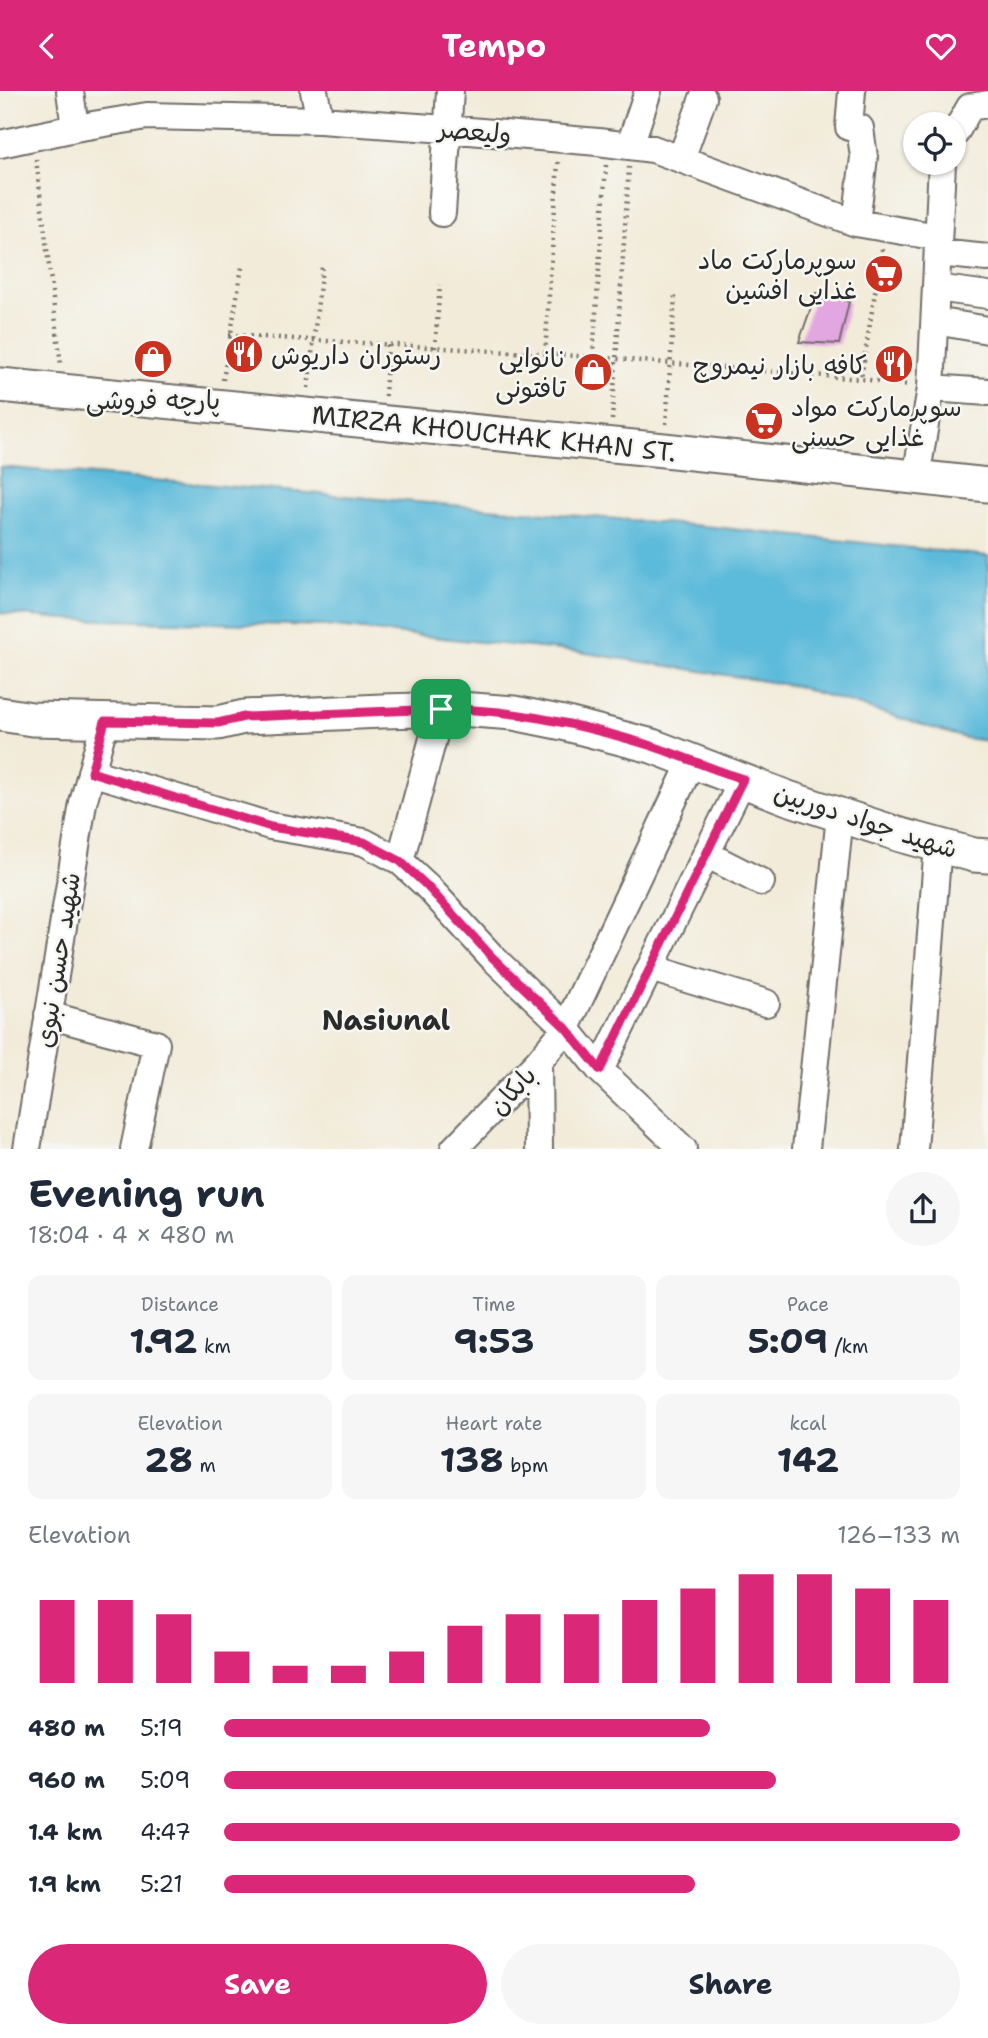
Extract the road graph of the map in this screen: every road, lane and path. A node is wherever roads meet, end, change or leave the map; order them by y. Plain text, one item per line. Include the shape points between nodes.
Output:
1 (69, 91) edge
2 (314, 91) edge
3 (450, 91) edge
4 (648, 91) edge
5 (852, 91) edge
6 (703, 97) dead end
7 (988, 104) edge
8 (966, 114) edge
9 (320, 120) junction
10 (75, 128) junction
11 (446, 129) junction
12 (33, 137) junction
13 (559, 139) junction
14 (0, 144) edge
15 (619, 144) junction
16 (681, 159) junction
17 (941, 175) edge
18 (442, 213) dead end
19 (856, 223) junction
20 (885, 229) junction
21 (938, 245) junction
22 (988, 258) edge
23 (242, 267) dead end
24 (322, 267) dead end
25 (440, 285) dead end
26 (936, 288) junction
27 (988, 295) edge
28 (675, 296) dead end
29 (935, 321) junction
30 (988, 330) edge
31 (229, 335) junction
32 (314, 340) junction
33 (388, 345) junction
34 (435, 348) junction
35 (545, 354) junction
36 (593, 357) junction
37 (617, 358) junction
38 (670, 362) junction
39 (861, 379) junction
40 (0, 385) edge
41 (931, 387) junction
42 (65, 391) junction
43 (988, 393) edge
44 (219, 407) junction
45 (304, 414) junction
46 (384, 422) junction
47 (611, 445) junction
48 (664, 450) junction
49 (916, 478) junction
50 (988, 485) edge
51 (441, 709) junction
52 (0, 714) edge
53 (105, 721) junction
54 (692, 761) junction
55 (91, 772) junction
56 (743, 779) junction
57 (840, 815) junction
58 (938, 845) junction
59 (706, 854) junction
60 (988, 856) edge
61 (400, 861) junction
62 (761, 882) dead end
63 (650, 968) junction
64 (766, 1003) dead end
65 (48, 1015) junction
66 (566, 1028) junction
67 (538, 1062) junction
68 (600, 1070) junction
69 (27, 1149) edge
70 (134, 1149) edge
71 (454, 1149) edge
72 (539, 1149) edge
73 (683, 1149) edge
74 (807, 1149) edge
75 (914, 1149) edge

1 - 10 street
2 - 9 street
3 - 11 street
4 - 15 street
5 - 19 street via 849,127 860,128 864,157
6 - 16 street
7 - 8 street via 970,107
9 - 10 street, ولیعصر via 147,116
9 - 11 street, ولیعصر
10 - 12 street, ولیعصر
11 - 13 street, ولیعصر
11 - 18 street
12 - 14 street, ولیعصر
12 - 42 path
13 - 15 street, ولیعصر
13 - 35 path
15 - 16 street, ولیعصر
15 - 36 path
15 - 37 path
16 - 19 street, ولیعصر
17 - 21 street
19 - 20 street, ولیعصر
20 - 21 street, ولیعصر
20 - 39 path
21 - 22 street, ولیعصر
21 - 26 street
23 - 31 path
24 - 32 path
25 - 34 path
26 - 27 street
26 - 29 street
28 - 38 path
29 - 30 street
29 - 41 street
31 - 32 path
31 - 44 path
32 - 33 path
32 - 45 path
33 - 34 path
33 - 46 path
34 - 35 path
35 - 36 path
36 - 37 path
37 - 38 path
37 - 47 path
38 - 39 path
38 - 48 path
39 - 41 path
40 - 42 main road, MIRZA KHOUCHAK KHAN ST.
41 - 43 street
41 - 49 street
42 - 44 main road, MIRZA KHOUCHAK KHAN ST.
44 - 45 main road, MIRZA KHOUCHAK KHAN ST.
45 - 46 main road, MIRZA KHOUCHAK KHAN ST.
46 - 47 main road, MIRZA KHOUCHAK KHAN ST.
47 - 48 main road, MIRZA KHOUCHAK KHAN ST.
48 - 49 main road, MIRZA KHOUCHAK KHAN ST.
49 - 50 main road, MIRZA KHOUCHAK KHAN ST.
51 - 53 main road, شهید جواد دوربین via 244,717 218,723
51 - 54 main road, شهید جواد دوربین via 514,713 563,723
51 - 61 street
52 - 53 main road, شهید جواد دوربین
53 - 55 street, شهید حسن نبوی
54 - 56 main road, شهید جواد دوربین
54 - 66 street, بابکان
55 - 61 street via 271,827 364,842
55 - 65 street, شهید حسن نبوی
56 - 57 main road, شهید جواد دوربین
56 - 59 street
57 - 58 main road, شهید جواد دوربین
57 - 74 street
58 - 60 main road, شهید جواد دوربین
58 - 75 street
59 - 62 street
59 - 63 street
61 - 66 street
63 - 64 street
63 - 68 street
65 - 69 street, شهید حسن نبوی
65 - 70 street via 156,1044
66 - 67 street, بابکان
66 - 68 street
67 - 71 street, بابکان
67 - 72 street
68 - 73 street

